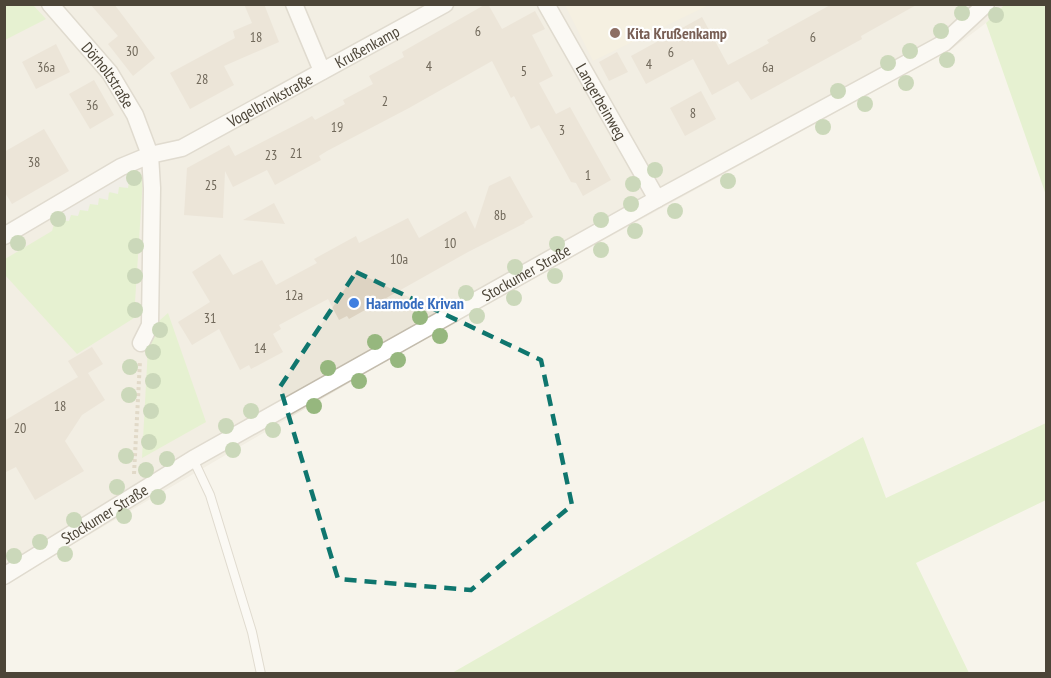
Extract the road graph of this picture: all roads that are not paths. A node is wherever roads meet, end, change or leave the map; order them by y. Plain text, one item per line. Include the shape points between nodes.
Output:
1 (50, 4) edge
2 (294, 4) edge
3 (445, 4) edge
4 (546, 4) edge
5 (986, 4) edge
6 (322, 71) junction
7 (150, 155) junction
8 (657, 200) junction
9 (4, 236) edge
10 (141, 343) road end
11 (193, 459) junction
12 (4, 576) edge
13 (261, 674) edge

1 - 7 street, Dörholtstraße via 110,74 135,116
2 - 6 street, Vogelbrinkstraße
3 - 6 street, Krußenkamp
4 - 8 street, Langerbeinweg
5 - 8 street, Stockumer Straße via 944,43
6 - 7 street, Vogelbrinkstraße via 182,148
7 - 9 street, Vogelbrinkstraße via 121,167
7 - 10 street via 150,326
8 - 11 street, Stockumer Straße
11 - 12 street, Stockumer Straße
11 - 13 lane via 210,495

